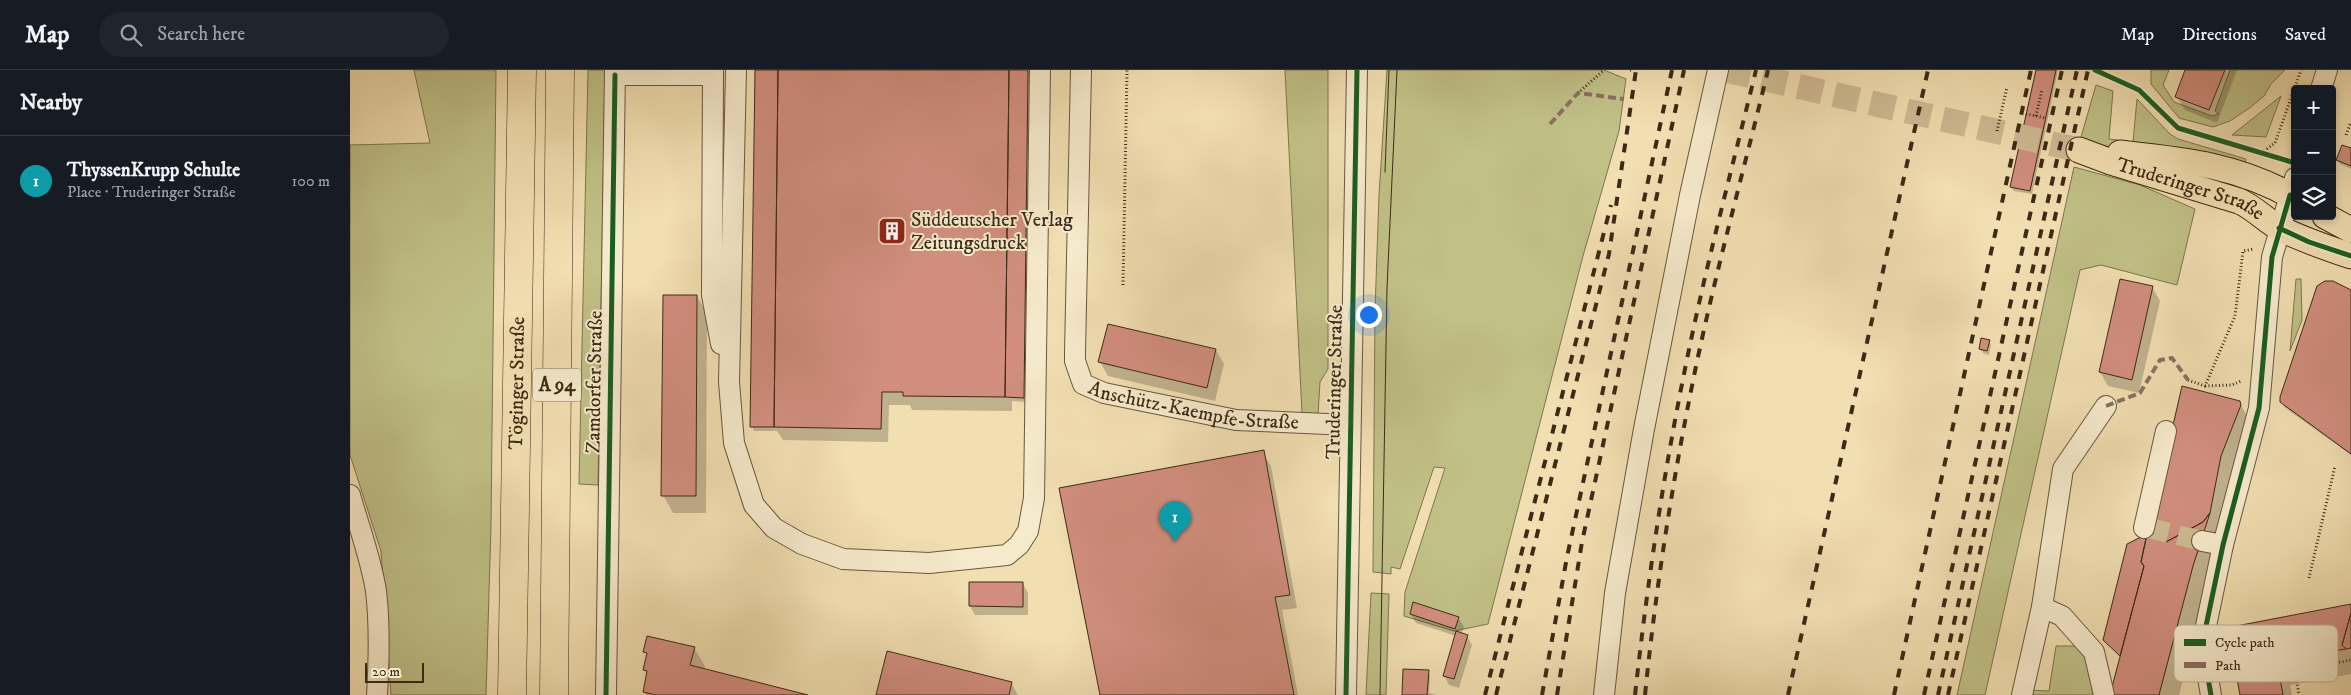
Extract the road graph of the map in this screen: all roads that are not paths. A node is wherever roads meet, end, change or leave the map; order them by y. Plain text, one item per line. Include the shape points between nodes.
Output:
1 (522, 70) edge
2 (560, 70) edge
3 (736, 70) edge
4 (1040, 70) edge
5 (1081, 70) edge
6 (1357, 70) edge
7 (1718, 70) edge
8 (2327, 70) edge
9 (615, 73) edge
10 (713, 73) edge
11 (2322, 85) edge
12 (2291, 189) edge
13 (2291, 195) edge
14 (2332, 220) edge
15 (2279, 228) junction
16 (2351, 230) edge
17 (2351, 256) edge
18 (729, 382) junction
19 (2106, 406) dead end
20 (1350, 426) junction
21 (2166, 431) dead end
22 (350, 495) edge
23 (2143, 532) dead end
24 (2202, 541) tunnel mouth
25 (2223, 545) junction
26 (2042, 607) junction
27 (2206, 625) edge
28 (2209, 682) edge
29 (377, 695) edge
30 (512, 695) edge
31 (554, 695) edge
32 (606, 695) edge
33 (1346, 695) edge
34 (1604, 695) edge
35 (2022, 695) edge
36 (2104, 695) edge
37 (2211, 695) edge

1 - 30 highway, Töginger Straße / A 94
2 - 31 highway, Töginger Straße / A 94
3 - 18 street
4 - 18 street via 1034,498 1028,531 1019,545 1007,555 929,563 843,559 802,544 774,528 754,505 734,443
5 - 20 street, Anschütz-Kaempfe-Straße via 1075,361 1083,384 1104,393 1236,420
6 - 20 street, Truderinger Straße
7 - 34 street via 1640,448 1614,593
8 - 11 street
9 - 10 street
9 - 32 street, Zamdorfer Straße
10 - 18 street via 712,294
12 - 15 main road, Truderinger Straße via 2200,162 2086,152 2239,201
13 - 15 street, Truderinger Straße
14 - 16 main road
15 - 17 main road
15 - 25 street via 2272,257 2258,408
19 - 26 street via 2063,469
20 - 33 street, Truderinger Straße
21 - 23 street
22 - 29 street via 376,592
24 - 25 street
25 - 27 street
26 - 35 street
26 - 36 street via 2062,616 2094,652
28 - 37 street

